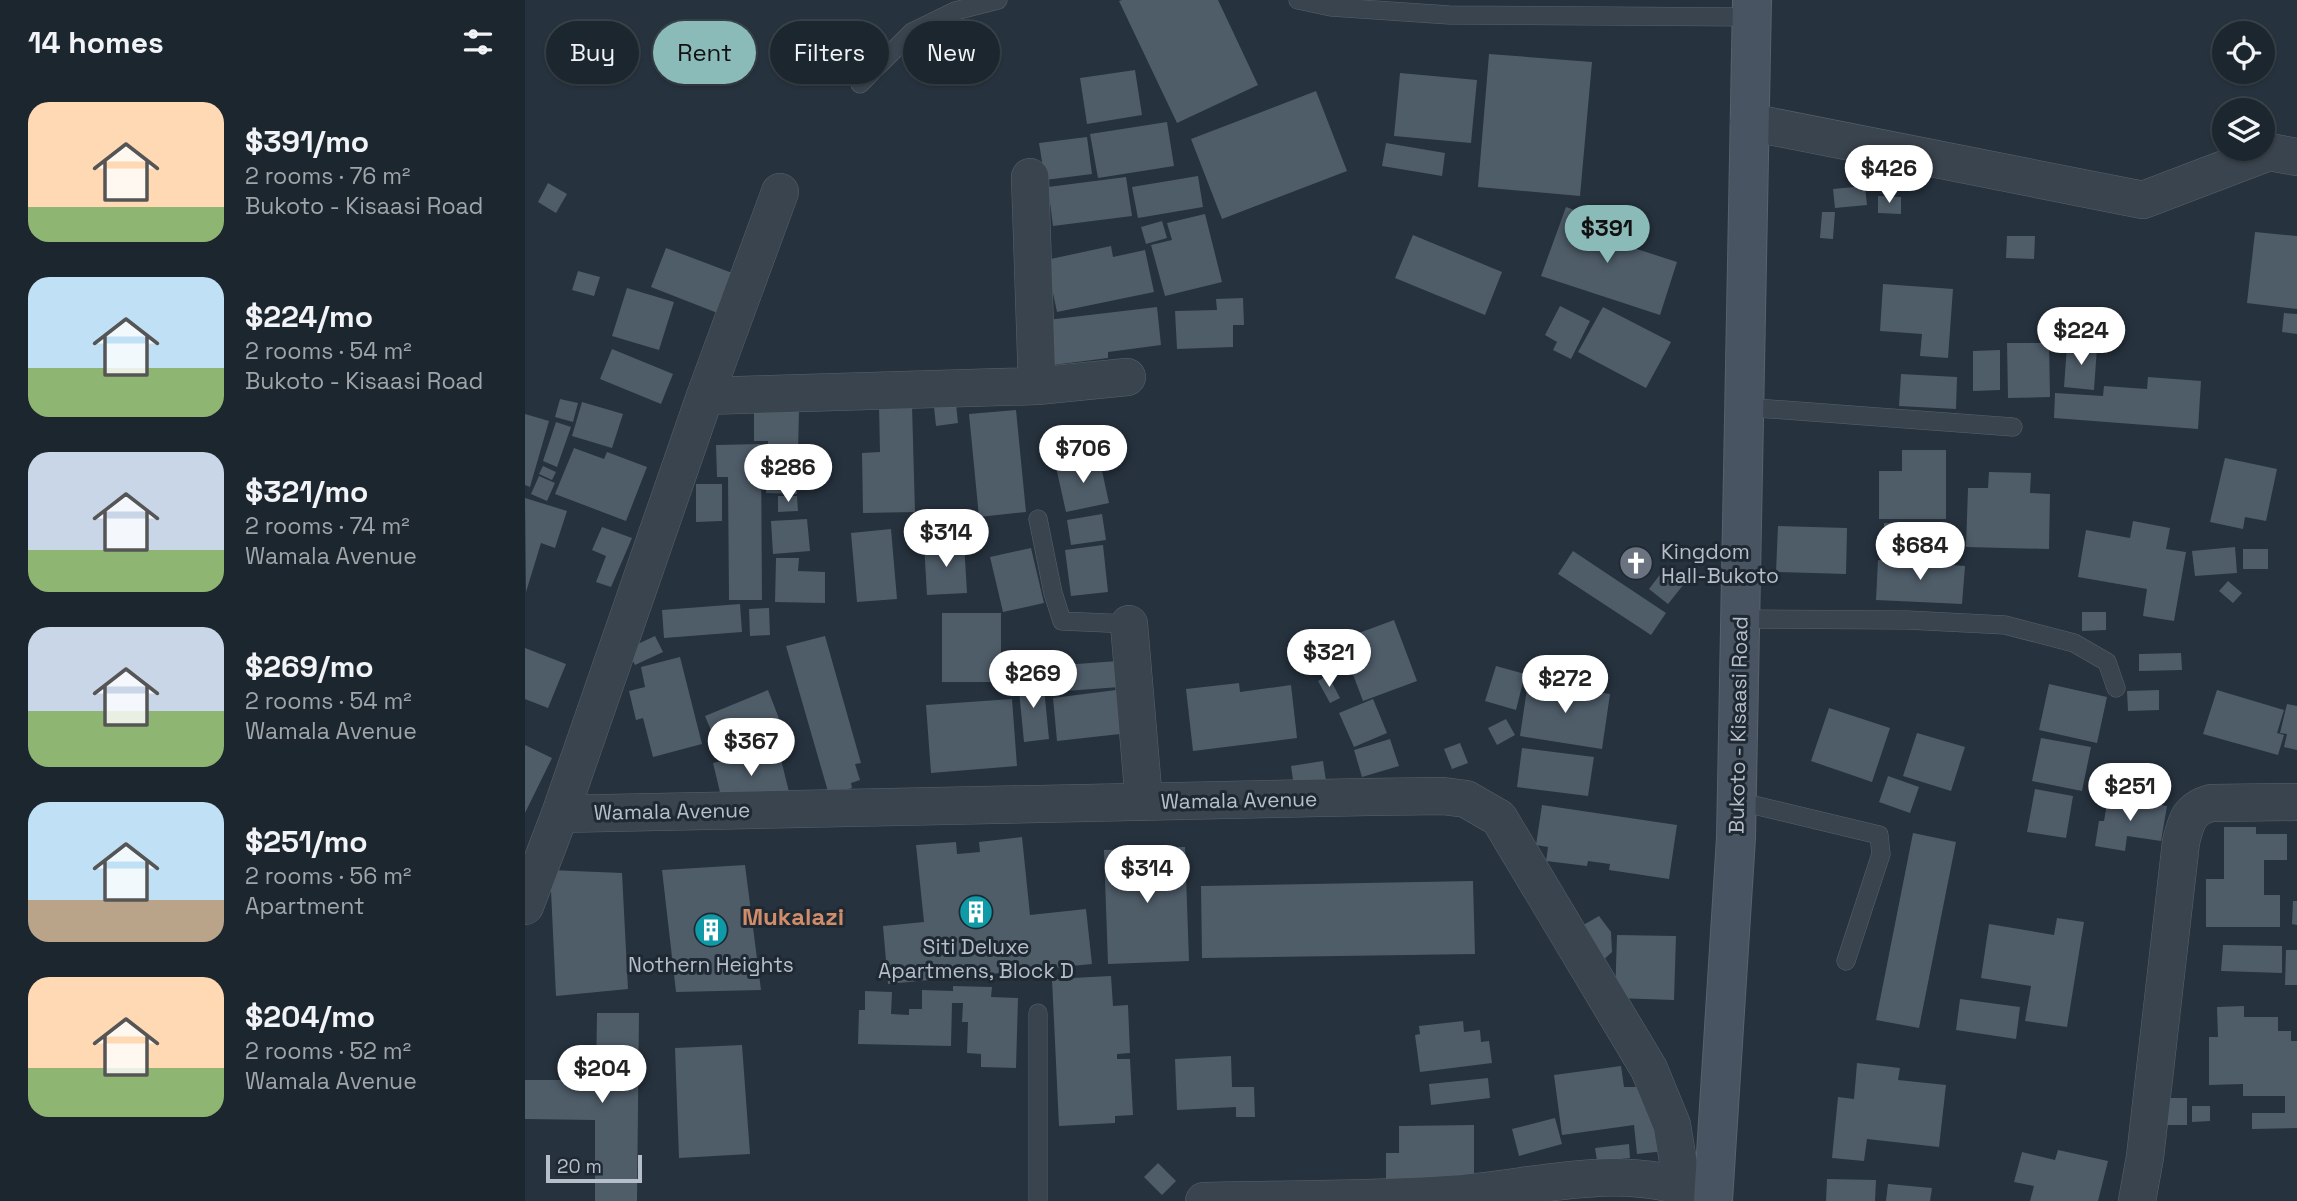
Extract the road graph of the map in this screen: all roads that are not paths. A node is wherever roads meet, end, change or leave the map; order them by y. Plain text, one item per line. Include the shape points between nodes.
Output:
1 (998, 0) edge
2 (1298, 0) edge
3 (1752, 9) edge
4 (889, 55) edge
5 (1749, 122) junction
6 (2297, 158) edge
7 (1030, 177) dead end
8 (780, 192) dead end
9 (1127, 377) dead end
10 (1037, 386) junction
11 (705, 396) junction
12 (1743, 407) junction
13 (2013, 427) dead end
14 (1038, 519) dead end
15 (1740, 619) junction
16 (1129, 624) joint
17 (2116, 688) dead end
18 (1737, 801) junction
19 (1144, 802) junction
20 (2297, 802) edge
21 (560, 814) junction
22 (525, 906) edge
23 (1846, 961) dead end
24 (1038, 1013) dead end
25 (1703, 1195) edge
26 (1038, 1201) edge
27 (1204, 1201) edge
28 (2137, 1201) edge

1 - 4 lane via 955,11 912,32
2 - 3 lane via 1331,7 1449,15
3 - 5 main road, Bukoto - Kisaasi Road
5 - 6 street via 2143,201 2269,152
5 - 12 main road, Bukoto - Kisaasi Road
7 - 10 street
8 - 11 street, Wamala Avenue
9 - 10 street
10 - 11 street
11 - 21 street, Wamala Avenue
12 - 13 lane
12 - 15 main road, Bukoto - Kisaasi Road
14 - 16 lane via 1062,621
15 - 17 lane via 2005,625 2074,643 2108,662
15 - 18 main road, Bukoto - Kisaasi Road
16 - 19 street
18 - 23 lane via 1879,835 1881,854
18 - 25 main road, Bukoto - Kisaasi Road
19 - 21 street, Wamala Avenue
19 - 25 street, Wamala Avenue via 1443,796 1466,799 1499,818 1649,1069
20 - 28 street via 2211,803 2200,806 2186,823
21 - 22 street, Wamala Avenue
24 - 26 lane
25 - 27 street via 1663,1180 1628,1177 1456,1194

